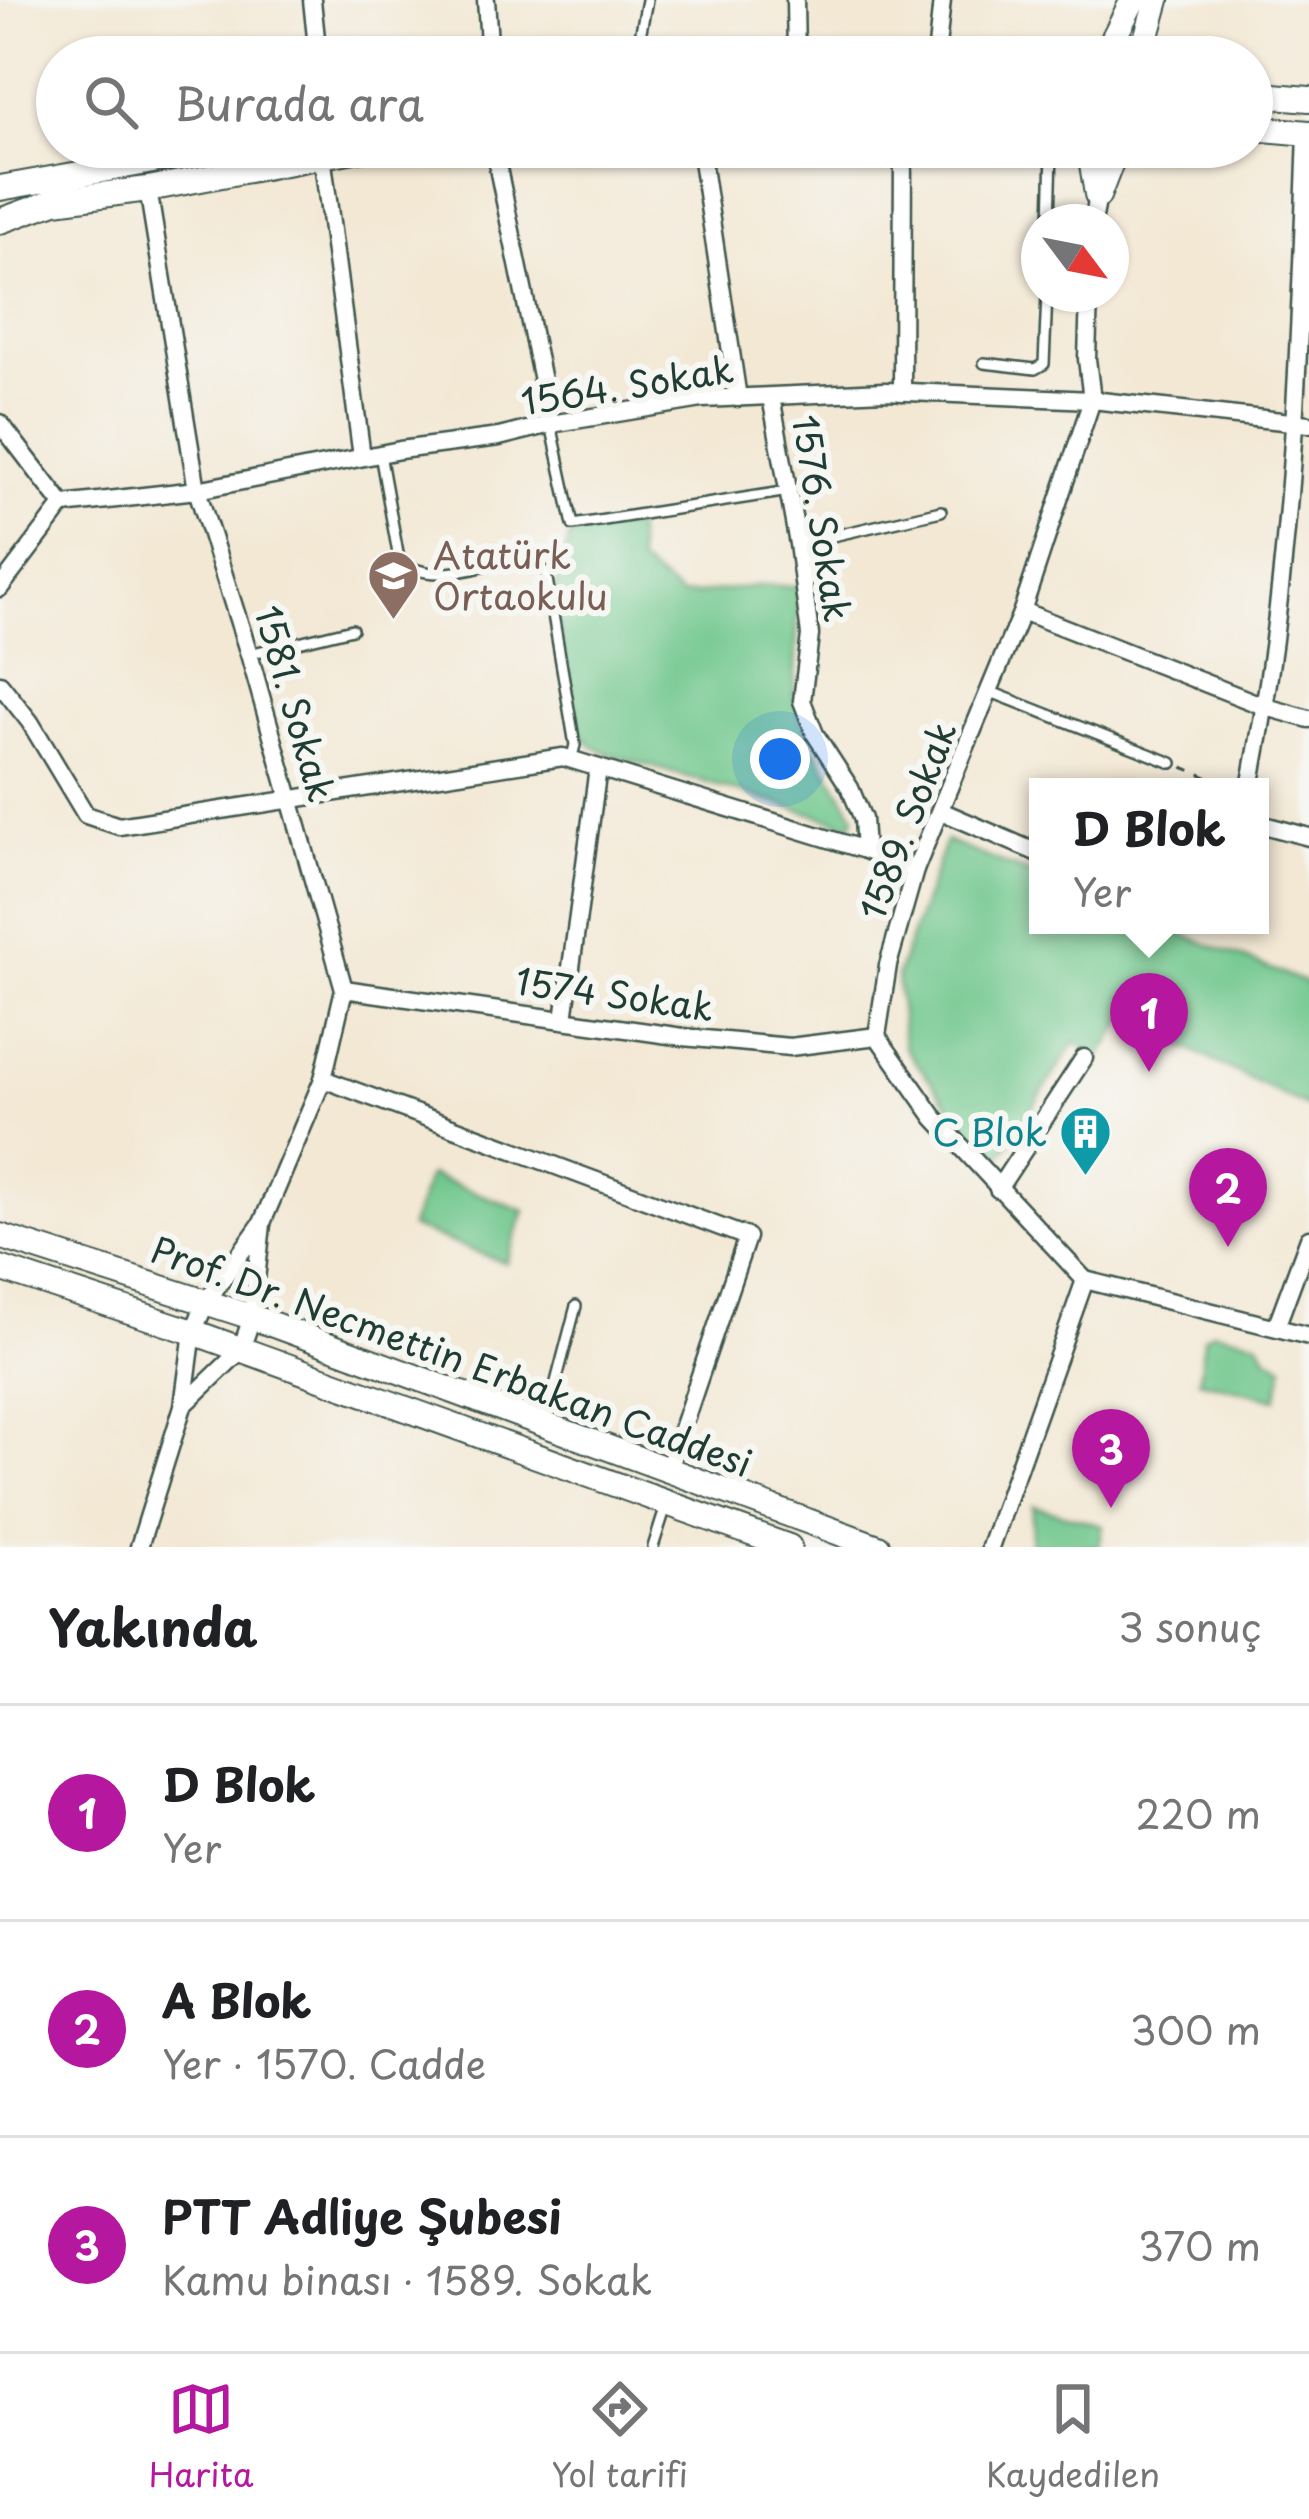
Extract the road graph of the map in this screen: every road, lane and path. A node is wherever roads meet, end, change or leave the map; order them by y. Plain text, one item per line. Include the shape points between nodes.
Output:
1 (312, 0) edge
2 (486, 0) edge
3 (647, 0) edge
4 (795, 0) edge
5 (941, 0) edge
6 (1132, 0) edge
7 (1156, 0) edge
8 (316, 36) edge
9 (489, 36) edge
10 (640, 36) edge
11 (796, 36) edge
12 (938, 36) edge
13 (1114, 36) edge
14 (1147, 36) edge
15 (1273, 96) edge
16 (1309, 99) edge
17 (1273, 130) edge
18 (1308, 133) edge
19 (113, 168) edge
20 (255, 168) edge
21 (324, 168) edge
22 (498, 168) dead end
23 (703, 168) edge
24 (903, 168) edge
25 (1054, 168) edge
26 (1092, 168) edge
27 (1108, 168) edge
28 (0, 188) edge
29 (148, 189) junction
30 (1097, 196) junction
31 (1051, 204) edge
32 (1096, 204) edge
33 (0, 221) edge
34 (1046, 312) edge
35 (1088, 312) edge
36 (984, 363) dead end
37 (902, 392) junction
38 (771, 397) junction
39 (738, 398) junction
40 (1092, 400) junction
41 (0, 423) edge
42 (551, 424) junction
43 (1302, 424) edge
44 (371, 455) junction
45 (197, 490) junction
46 (789, 491) junction
47 (63, 505) junction
48 (940, 511) dead end
49 (798, 544) junction
50 (0, 588) edge
51 (1022, 611) junction
52 (352, 629) dead end
53 (249, 654) junction
54 (0, 684) edge
55 (991, 692) junction
56 (1266, 707) junction
57 (1309, 719) edge
58 (571, 760) junction
59 (1172, 763) joint
60 (598, 768) junction
61 (1209, 778) edge
62 (1252, 778) edge
63 (290, 802) junction
64 (941, 811) junction
65 (1269, 826) edge
66 (1309, 837) edge
67 (1029, 849) edge
68 (865, 850) junction
69 (915, 870) junction
70 (344, 989) junction
71 (564, 1019) junction
72 (877, 1036) junction
73 (1084, 1058) dead end
74 (323, 1079) junction
75 (998, 1189) junction
76 (262, 1222) junction
77 (0, 1236) edge
78 (1309, 1238) edge
79 (0, 1268) edge
80 (1085, 1280) junction
81 (206, 1302) junction
82 (576, 1306) dead end
83 (252, 1317) junction
84 (1276, 1327) junction
85 (193, 1332) junction
86 (1309, 1336) edge
87 (241, 1350) junction
88 (183, 1406) junction
89 (545, 1424) junction
90 (668, 1470) junction
91 (667, 1503) junction
92 (139, 1547) edge
93 (653, 1547) edge
94 (789, 1547) edge
95 (878, 1547) edge
96 (990, 1547) edge

1 - 8 street
2 - 9 street
3 - 10 lane
4 - 11 street
5 - 12 street
6 - 13 main road
7 - 14 main road
15 - 16 main road
17 - 18 main road
18 - 43 street
19 - 28 main road
20 - 29 main road
21 - 44 street
22 - 42 street
23 - 39 street
24 - 37 street
25 - 31 lane
26 - 30 main road
27 - 30 main road
29 - 33 main road via 55,201
29 - 45 street, 1581. Sokak
30 - 32 street
34 - 36 lane via 1044,364
35 - 40 street
37 - 38 street, 1564. Sokak
37 - 40 street, 1564. Sokak
38 - 39 street, 1564. Sokak
38 - 46 street, 1576. Sokak
39 - 42 street, 1564. Sokak
40 - 43 street, 1564. Sokak
40 - 51 street, 1589. Sokak
41 - 47 street
42 - 44 street, 1564. Sokak
42 - 46 lane via 573,525
43 - 56 street
44 - 45 street, 1564. Sokak
44 - 58 lane via 405,566 431,574 523,558 546,573
45 - 47 street, 1564. Sokak
45 - 53 street, 1581. Sokak
46 - 49 street, 1576. Sokak
47 - 50 street
48 - 49 lane
49 - 68 street, 1576. Sokak via 810,635 802,701 850,788
51 - 55 street, 1589. Sokak
51 - 56 street
52 - 53 lane
53 - 63 street, 1581. Sokak
54 - 63 street via 86,815 118,826
55 - 59 lane
55 - 64 street, 1589. Sokak
56 - 57 street
56 - 62 street
58 - 60 street
58 - 63 street
59 - 61 path
60 - 68 street
60 - 71 street
63 - 70 street, 1581. Sokak
64 - 67 street
64 - 69 street, 1589. Sokak
65 - 66 street
68 - 69 street
69 - 72 street, 1589. Sokak
70 - 71 street, 1574 Sokak
70 - 74 street, 1581. Sokak
71 - 72 street, 1574 Sokak via 790,1047
72 - 75 street
73 - 75 street
74 - 76 street, 1581. Sokak
74 - 90 street via 747,1237
75 - 80 street
76 - 81 street
76 - 83 street
77 - 81 main road, Prof. Dr. Necmettin Erbakan Caddesi
78 - 84 street
79 - 85 main road, Prof. Dr. Necmettin Erbakan Caddesi
80 - 84 street
80 - 96 street
81 - 83 main road, Prof. Dr. Necmettin Erbakan Caddesi
81 - 85 street
82 - 89 lane
83 - 87 street
83 - 89 main road, Prof. Dr. Necmettin Erbakan Caddesi
84 - 86 street
85 - 87 main road, Prof. Dr. Necmettin Erbakan Caddesi
85 - 88 street
87 - 88 street
87 - 91 main road, Prof. Dr. Necmettin Erbakan Caddesi
88 - 92 street
89 - 90 main road, Prof. Dr. Necmettin Erbakan Caddesi
90 - 95 main road, Prof. Dr. Necmettin Erbakan Caddesi
91 - 93 lane
91 - 94 main road, Prof. Dr. Necmettin Erbakan Caddesi

